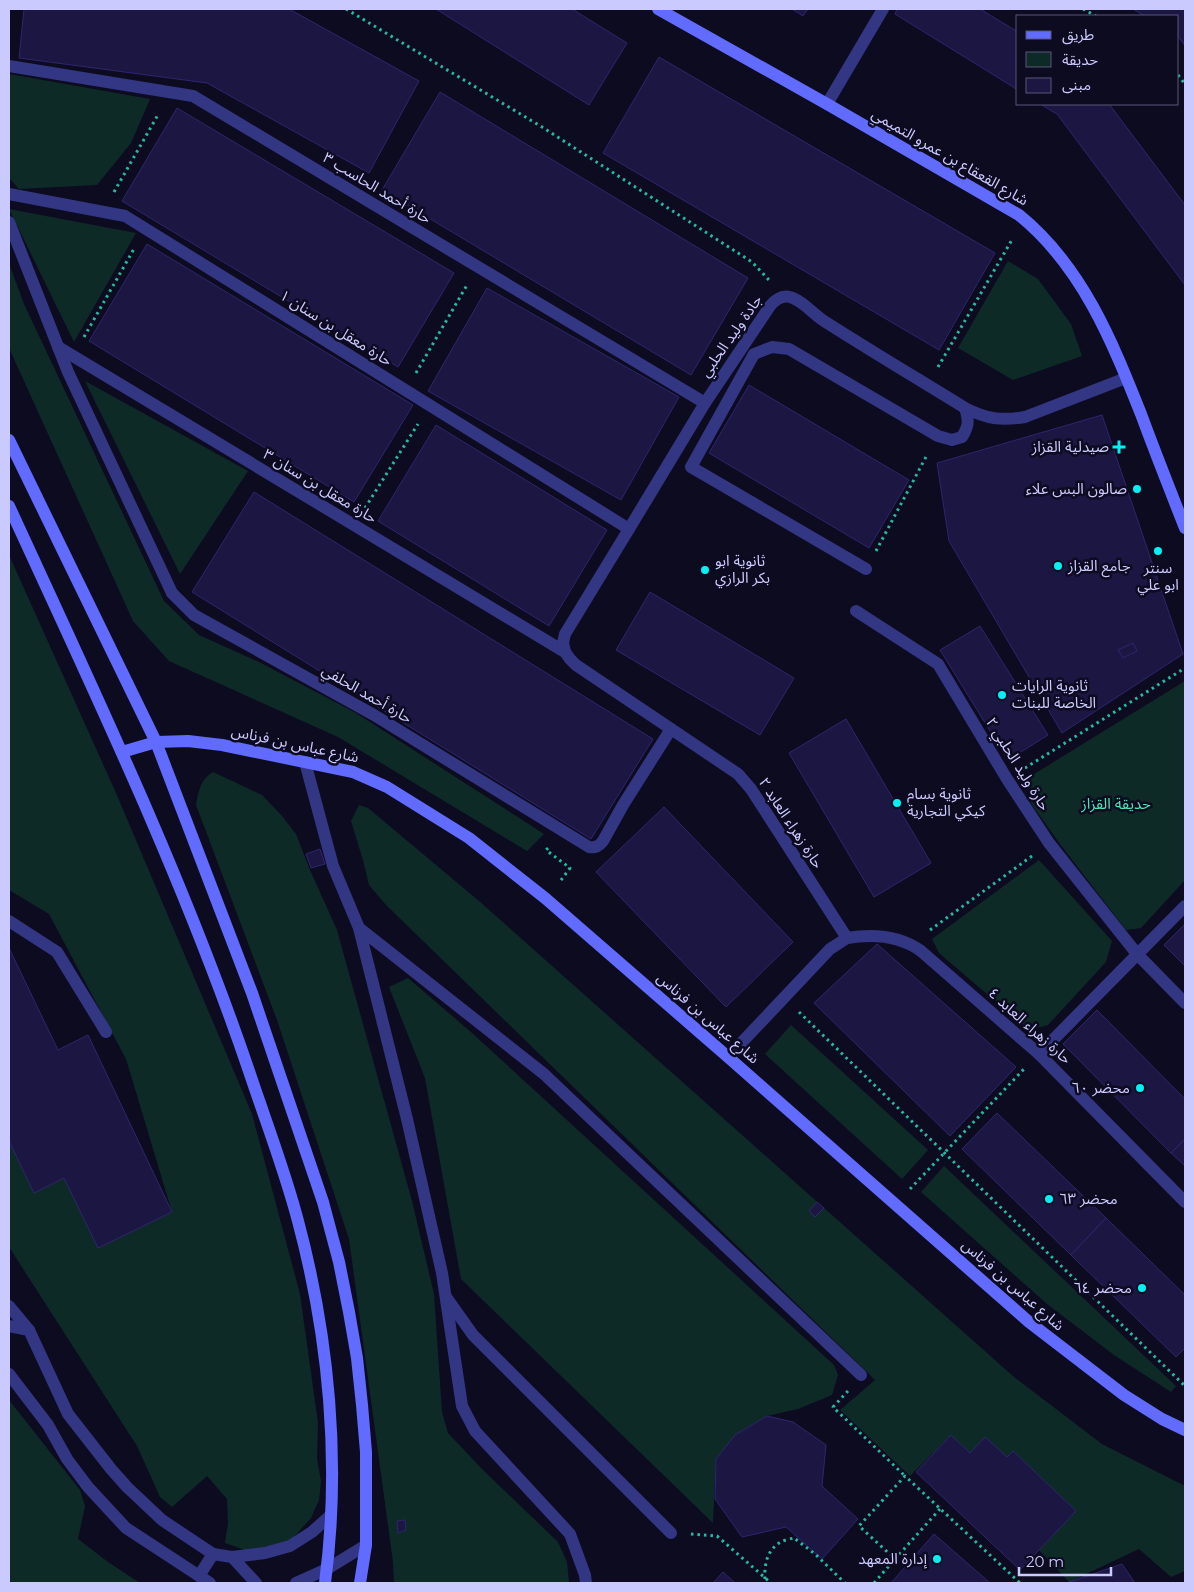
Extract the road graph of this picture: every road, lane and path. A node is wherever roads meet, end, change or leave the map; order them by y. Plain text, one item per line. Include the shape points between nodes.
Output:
1 (346, 9) edge
2 (658, 9) edge
3 (883, 9) edge
4 (1083, 9) edge
5 (1094, 15) edge
6 (9, 66) edge
7 (171, 93) junction
8 (827, 104) junction
9 (9, 194) edge
10 (103, 212) junction
11 (1024, 219) junction
12 (9, 222) edge
13 (145, 229) junction
14 (477, 267) junction
15 (781, 297) junction
16 (58, 347) junction
17 (73, 356) junction
18 (1126, 378) junction
19 (928, 385) junction
20 (406, 391) junction
21 (705, 403) junction
22 (430, 405) junction
23 (965, 408) junction
24 (938, 436) junction
25 (9, 440) edge
26 (9, 506) edge
27 (354, 525) junction
28 (1185, 528) edge
29 (630, 530) junction
30 (866, 569) joint
31 (856, 611) dead end
32 (565, 652) junction
33 (1185, 668) edge
34 (671, 729) junction
35 (156, 742) junction
36 (122, 752) junction
37 (305, 762) junction
38 (1007, 779) junction
39 (1049, 843) junction
40 (546, 850) dead end
41 (564, 876) dead end
42 (1185, 906) edge
43 (9, 921) edge
44 (358, 928) junction
45 (847, 938) junction
46 (911, 944) junction
47 (1137, 954) junction
48 (784, 998) junction
49 (1185, 1003) edge
50 (106, 1032) dead end
51 (1039, 1054) junction
52 (728, 1057) junction
53 (945, 1152) junction
54 (1185, 1202) edge
55 (896, 1205) junction
56 (445, 1295) junction
57 (9, 1306) edge
58 (9, 1326) edge
59 (28, 1330) junction
60 (9, 1374) edge
61 (861, 1375) dead end
62 (1185, 1386) edge
63 (833, 1407) dead end
64 (1185, 1430) edge
65 (905, 1476) junction
66 (940, 1509) junction
67 (331, 1515) junction
68 (671, 1533) joint
69 (366, 1545) junction
70 (213, 1554) junction
71 (232, 1557) junction
72 (895, 1558) junction
73 (327, 1570) junction
74 (765, 1578) junction
75 (204, 1580) edge
76 (256, 1583) edge
77 (296, 1583) edge
78 (325, 1583) edge
79 (360, 1583) edge
80 (586, 1583) edge
81 (771, 1583) edge
82 (845, 1583) edge
83 (874, 1583) edge
84 (1020, 1583) edge

1 - 15 path via 542,126 752,262
2 - 8 main road, شارع القعقاع بن عمرو التميمي
3 - 8 street
4 - 5 path
6 - 7 street, حارة أحمد الحاسب ٣
7 - 10 path
7 - 14 street, حارة أحمد الحاسب ٣ via 193,96
8 - 11 main road, شارع القعقاع بن عمرو التميمي
9 - 10 street, حارة معقل بن سنان ١
10 - 13 street, حارة معقل بن سنان ١ via 125,216
11 - 18 main road, شارع القعقاع بن عمرو التميمي via 1061,257 1079,282
11 - 19 path
12 - 16 street, حارة أحمد الحلفي
13 - 17 path
13 - 20 street, حارة معقل بن سنان ١
14 - 20 path
14 - 21 street, حارة أحمد الحاسب ٣
15 - 19 street, جادة وليد الحلبي via 799,302 822,320
15 - 21 street, جادة وليد الحلبي via 770,306
16 - 17 street, حارة معقل بن سنان ٣
16 - 34 street, حارة أحمد الحلفي via 172,593 194,615 374,715 594,848 600,845
17 - 27 street, حارة معقل بن سنان ٣
18 - 23 street, جادة وليد الحلبي via 1025,417 994,419
18 - 28 main road, شارع القعقاع بن عمرو التميمي
19 - 23 street, جادة وليد الحلبي
20 - 22 street, حارة معقل بن سنان ١
21 - 29 street, جادة وليد الحلبي
22 - 27 path
22 - 29 street, حارة معقل بن سنان ١
23 - 24 street via 969,420 962,437 952,440
24 - 30 path
24 - 30 street via 789,348 772,348 754,354 691,467
25 - 35 main road
26 - 36 main road
27 - 32 street, حارة معقل بن سنان ٣
29 - 32 street, جادة وليد الحلبي via 565,634
31 - 38 street, حارة وليد الحلبي ٢ via 938,664
32 - 34 street, حارة زهراء العابد ٢ via 576,665
33 - 38 path
34 - 45 street, حارة زهراء العابد ٢ via 738,774 751,789
35 - 36 main road, شارع عباس بن فرناس
35 - 37 main road, شارع عباس بن فرناس via 222,745
35 - 69 main road via 252,993 328,1219 357,1358 366,1452
36 - 67 main road via 227,1005 298,1220 310,1270 326,1373 331,1431
37 - 44 street via 333,866
37 - 52 main road, شارع عباس بن فرناس via 353,772 387,787 469,838 545,898
38 - 39 street, حارة وليد الحلبي ٢
39 - 46 path
39 - 47 street, حارة وليد الحلبي ٢
40 - 41 path via 570,868
42 - 47 street
43 - 50 street via 57,952
44 - 56 street via 407,1119
44 - 61 street via 544,1074
45 - 46 street via 891,938
45 - 48 street via 830,949
46 - 51 street, حارة زهراء العابد ٤
47 - 49 street
47 - 51 street
48 - 52 street
48 - 53 path
51 - 53 path
51 - 54 street, حارة زهراء العابد ٤
52 - 55 main road, شارع عباس بن فرناس
53 - 55 path
53 - 62 path
55 - 64 main road, شارع عباس بن فرناس via 1029,1322 1124,1395
56 - 68 street via 473,1335
56 - 80 street via 462,1406 475,1431 570,1534
57 - 59 street
58 - 59 street
59 - 70 street via 68,1414 110,1468 162,1520
60 - 75 street via 48,1425 88,1487 126,1528
63 - 65 path
65 - 66 path
65 - 72 path via 859,1526
66 - 72 path
66 - 84 path
67 - 71 street via 290,1546
67 - 73 main road
68 - 74 path via 717,1536
69 - 73 street
69 - 79 main road
70 - 71 street
70 - 75 street
71 - 76 street
72 - 83 path
73 - 77 street
73 - 78 main road
74 - 81 path
74 - 82 path via 768,1555 780,1543 794,1538

